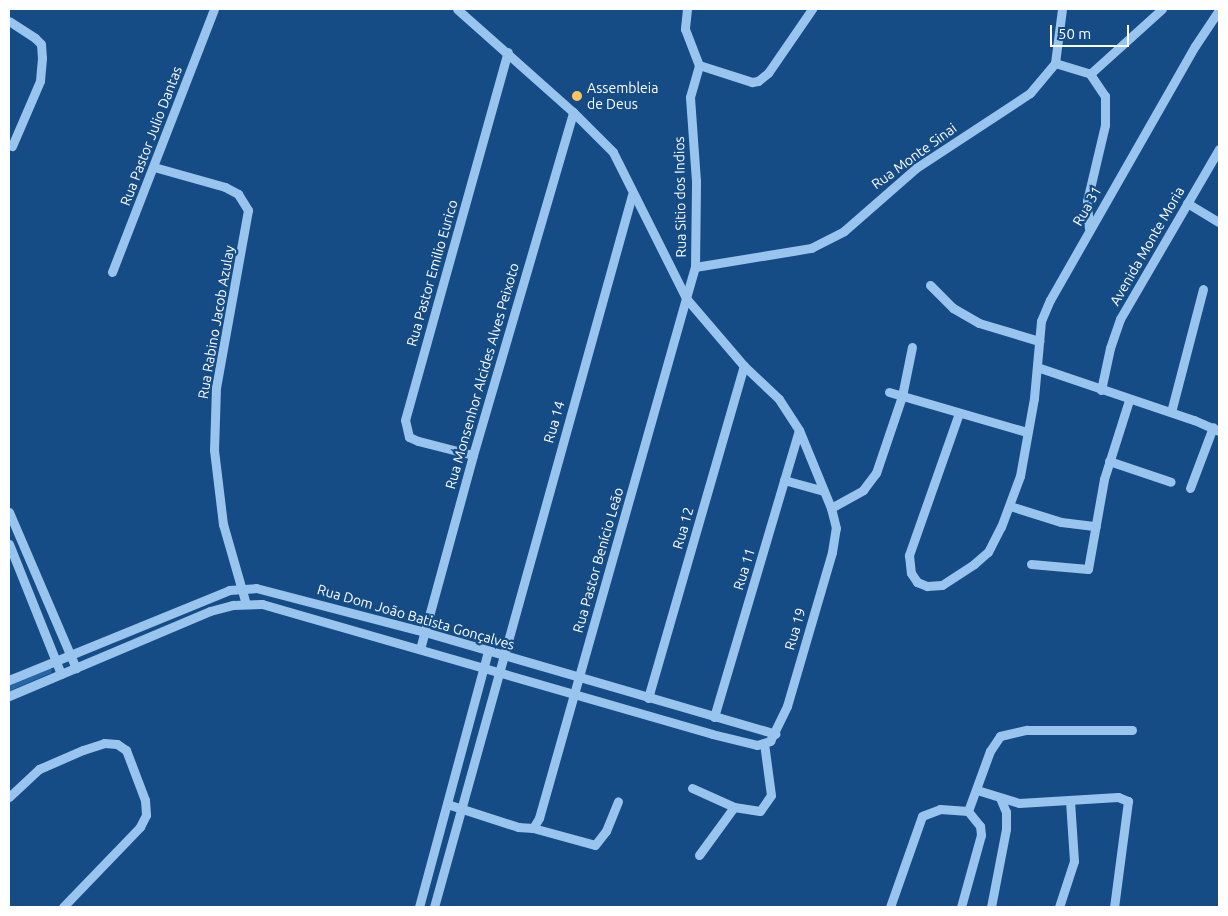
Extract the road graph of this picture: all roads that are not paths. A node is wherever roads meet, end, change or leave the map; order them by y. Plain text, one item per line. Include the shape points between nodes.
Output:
1 (214, 9) edge
2 (457, 9) edge
3 (687, 9) edge
4 (812, 9) edge
5 (1062, 9) edge
6 (1162, 9) edge
7 (1219, 10) edge
8 (9, 21) edge
9 (508, 52) junction
10 (1055, 63) junction
11 (699, 65) junction
12 (1090, 74) junction
13 (573, 112) junction
14 (12, 146) dead end
15 (1219, 149) edge
16 (154, 167) junction
17 (632, 195) junction
18 (1187, 204) junction
19 (1219, 222) edge
20 (1089, 229) junction
21 (695, 267) junction
22 (112, 272) dead end
23 (930, 285) dead end
24 (1203, 289) dead end
25 (686, 298) junction
26 (1039, 341) junction
27 (912, 347) dead end
28 (744, 366) junction
29 (1037, 367) junction
30 (1102, 390) junction
31 (889, 392) dead end
32 (902, 396) junction
33 (1129, 400) junction
34 (959, 412) junction
35 (1171, 412) junction
36 (1216, 429) edge
37 (799, 430) junction
38 (1027, 432) junction
39 (473, 455) junction
40 (1109, 461) junction
41 (784, 480) junction
42 (1171, 482) dead end
43 (1190, 488) dead end
44 (824, 491) junction
45 (1010, 506) junction
46 (831, 508) junction
47 (9, 513) edge
48 (1096, 526) junction
49 (16, 530) junction
50 (9, 547) edge
51 (1031, 564) dead end
52 (240, 588) junction
53 (246, 604) junction
54 (425, 632) junction
55 (420, 649) junction
56 (488, 652) junction
57 (70, 655) junction
58 (502, 656) junction
59 (54, 661) junction
60 (76, 668) junction
61 (484, 668) junction
62 (498, 672) junction
63 (61, 674) junction
64 (579, 678) junction
65 (9, 680) edge
66 (9, 696) edge
67 (574, 696) junction
68 (648, 698) junction
69 (714, 717) junction
70 (1132, 730) dead end
71 (770, 739) junction
72 (692, 788) dead end
73 (977, 790) junction
74 (9, 797) edge
75 (1001, 800) junction
76 (1070, 801) junction
77 (618, 802) dead end
78 (447, 804) junction
79 (734, 807) junction
80 (460, 809) junction
81 (968, 812) junction
82 (533, 828) junction
83 (698, 855) dead end
84 (992, 906) edge
85 (63, 907) edge
86 (419, 907) edge
87 (434, 907) edge
88 (890, 907) edge
89 (961, 907) edge
90 (1059, 907) edge
91 (1114, 907) edge

1 - 16 street, Rua Pastor Julio Dantas
2 - 9 street
3 - 11 street via 685,30
4 - 11 street via 758,81
5 - 10 street
6 - 12 street
7 - 20 street, Rua 31
8 - 14 street via 36,38 41,44 42,58 40,81
9 - 13 street
9 - 39 street, Rua Pastor Emilio Eurico via 405,420 409,437
10 - 12 street
10 - 21 street, Rua Monte Sinai via 1030,93 916,168 844,231 823,244 777,255
11 - 21 street, Rua Sitio dos Indios via 690,97 695,171
12 - 20 street via 1105,96 1106,107 1102,141 1087,200
13 - 17 street via 613,152
13 - 39 street, Rua Monsenhor Alcides Alves Peixoto
15 - 18 street, Avenida Monte Moria
16 - 22 street, Rua Pastor Julio Dantas
16 - 52 street, Rua Rabino Jacob Azulay via 225,187 238,194 248,210 216,387 214,450 223,524
17 - 25 street
17 - 58 street, Rua 14
18 - 19 street
18 - 30 street, Avenida Monte Moria via 1120,319 1110,348
20 - 26 street, Rua 31 via 1050,300 1041,321
21 - 25 street, Rua Sitio dos Indios
23 - 26 street via 953,308 979,323
24 - 35 street
25 - 28 street
25 - 64 street, Rua Pastor Benício Leão
26 - 29 street, Rua 31
27 - 32 street
28 - 37 street via 779,399
28 - 68 street, Rua 12
29 - 30 street
29 - 38 street, Rua 31
30 - 33 street
31 - 32 street
32 - 34 street
32 - 46 street via 870,483
33 - 35 street
33 - 40 street
34 - 38 street
34 - 45 street, Rua 31 via 909,555 911,573 917,582 927,586 942,585 988,552
35 - 36 street
36 - 43 street
37 - 41 street, Rua 11
37 - 44 street
38 - 45 street, Rua 31
39 - 54 street, Rua Monsenhor Alcides Alves Peixoto
40 - 42 street
40 - 48 street
41 - 44 street
41 - 69 street, Rua 11
44 - 46 street
45 - 48 street via 1061,522
46 - 71 street, Rua 19 via 834,521 832,552 787,706
47 - 49 street
48 - 51 street via 1090,565 1084,570
49 - 50 street
49 - 57 street
50 - 59 street
52 - 53 street, Rua Rabino Jacob Azulay
52 - 54 street, Rua Dom João Batista Gonçalves via 280,593
52 - 57 street, Rua Dom João Batista Gonçalves
53 - 55 street via 262,604
53 - 60 street via 210,611
54 - 55 street, Rua Monsenhor Alcides Alves Peixoto
54 - 56 street, Rua Dom João Batista Gonçalves
55 - 61 street
56 - 58 street, Rua Dom João Batista Gonçalves
56 - 61 street
57 - 59 street, Rua Dom João Batista Gonçalves
57 - 60 street
58 - 62 street, Rua 14
58 - 64 street, Rua Dom João Batista Gonçalves
59 - 63 street
59 - 65 street, Rua Dom João Batista Gonçalves
60 - 63 street
61 - 62 street
61 - 78 street
62 - 67 street
62 - 80 street, Rua 14
63 - 66 street
64 - 67 street, Rua Pastor Benício Leão
64 - 68 street, Rua Dom João Batista Gonçalves
67 - 71 street via 747,743
67 - 82 street, Rua Pastor Benício Leão via 546,800
68 - 69 street, Rua Dom João Batista Gonçalves
69 - 71 street, Rua Dom João Batista Gonçalves
70 - 73 street via 1007,733 993,745
71 - 79 street via 768,802 760,811
72 - 79 street
73 - 75 street
73 - 81 street
74 - 85 street via 39,768 104,743 117,744 126,750 145,800 146,815 140,827
75 - 76 street via 1030,803
75 - 84 street via 1006,812 1006,829
76 - 90 street via 1074,861
76 - 91 street via 1118,797 1129,803
77 - 82 street via 604,836 595,845
78 - 80 street
78 - 86 street
79 - 83 street
80 - 82 street via 506,825
80 - 87 street, Rua 14
81 - 88 street via 951,809 930,811 922,816
81 - 89 street via 976,818 981,835

